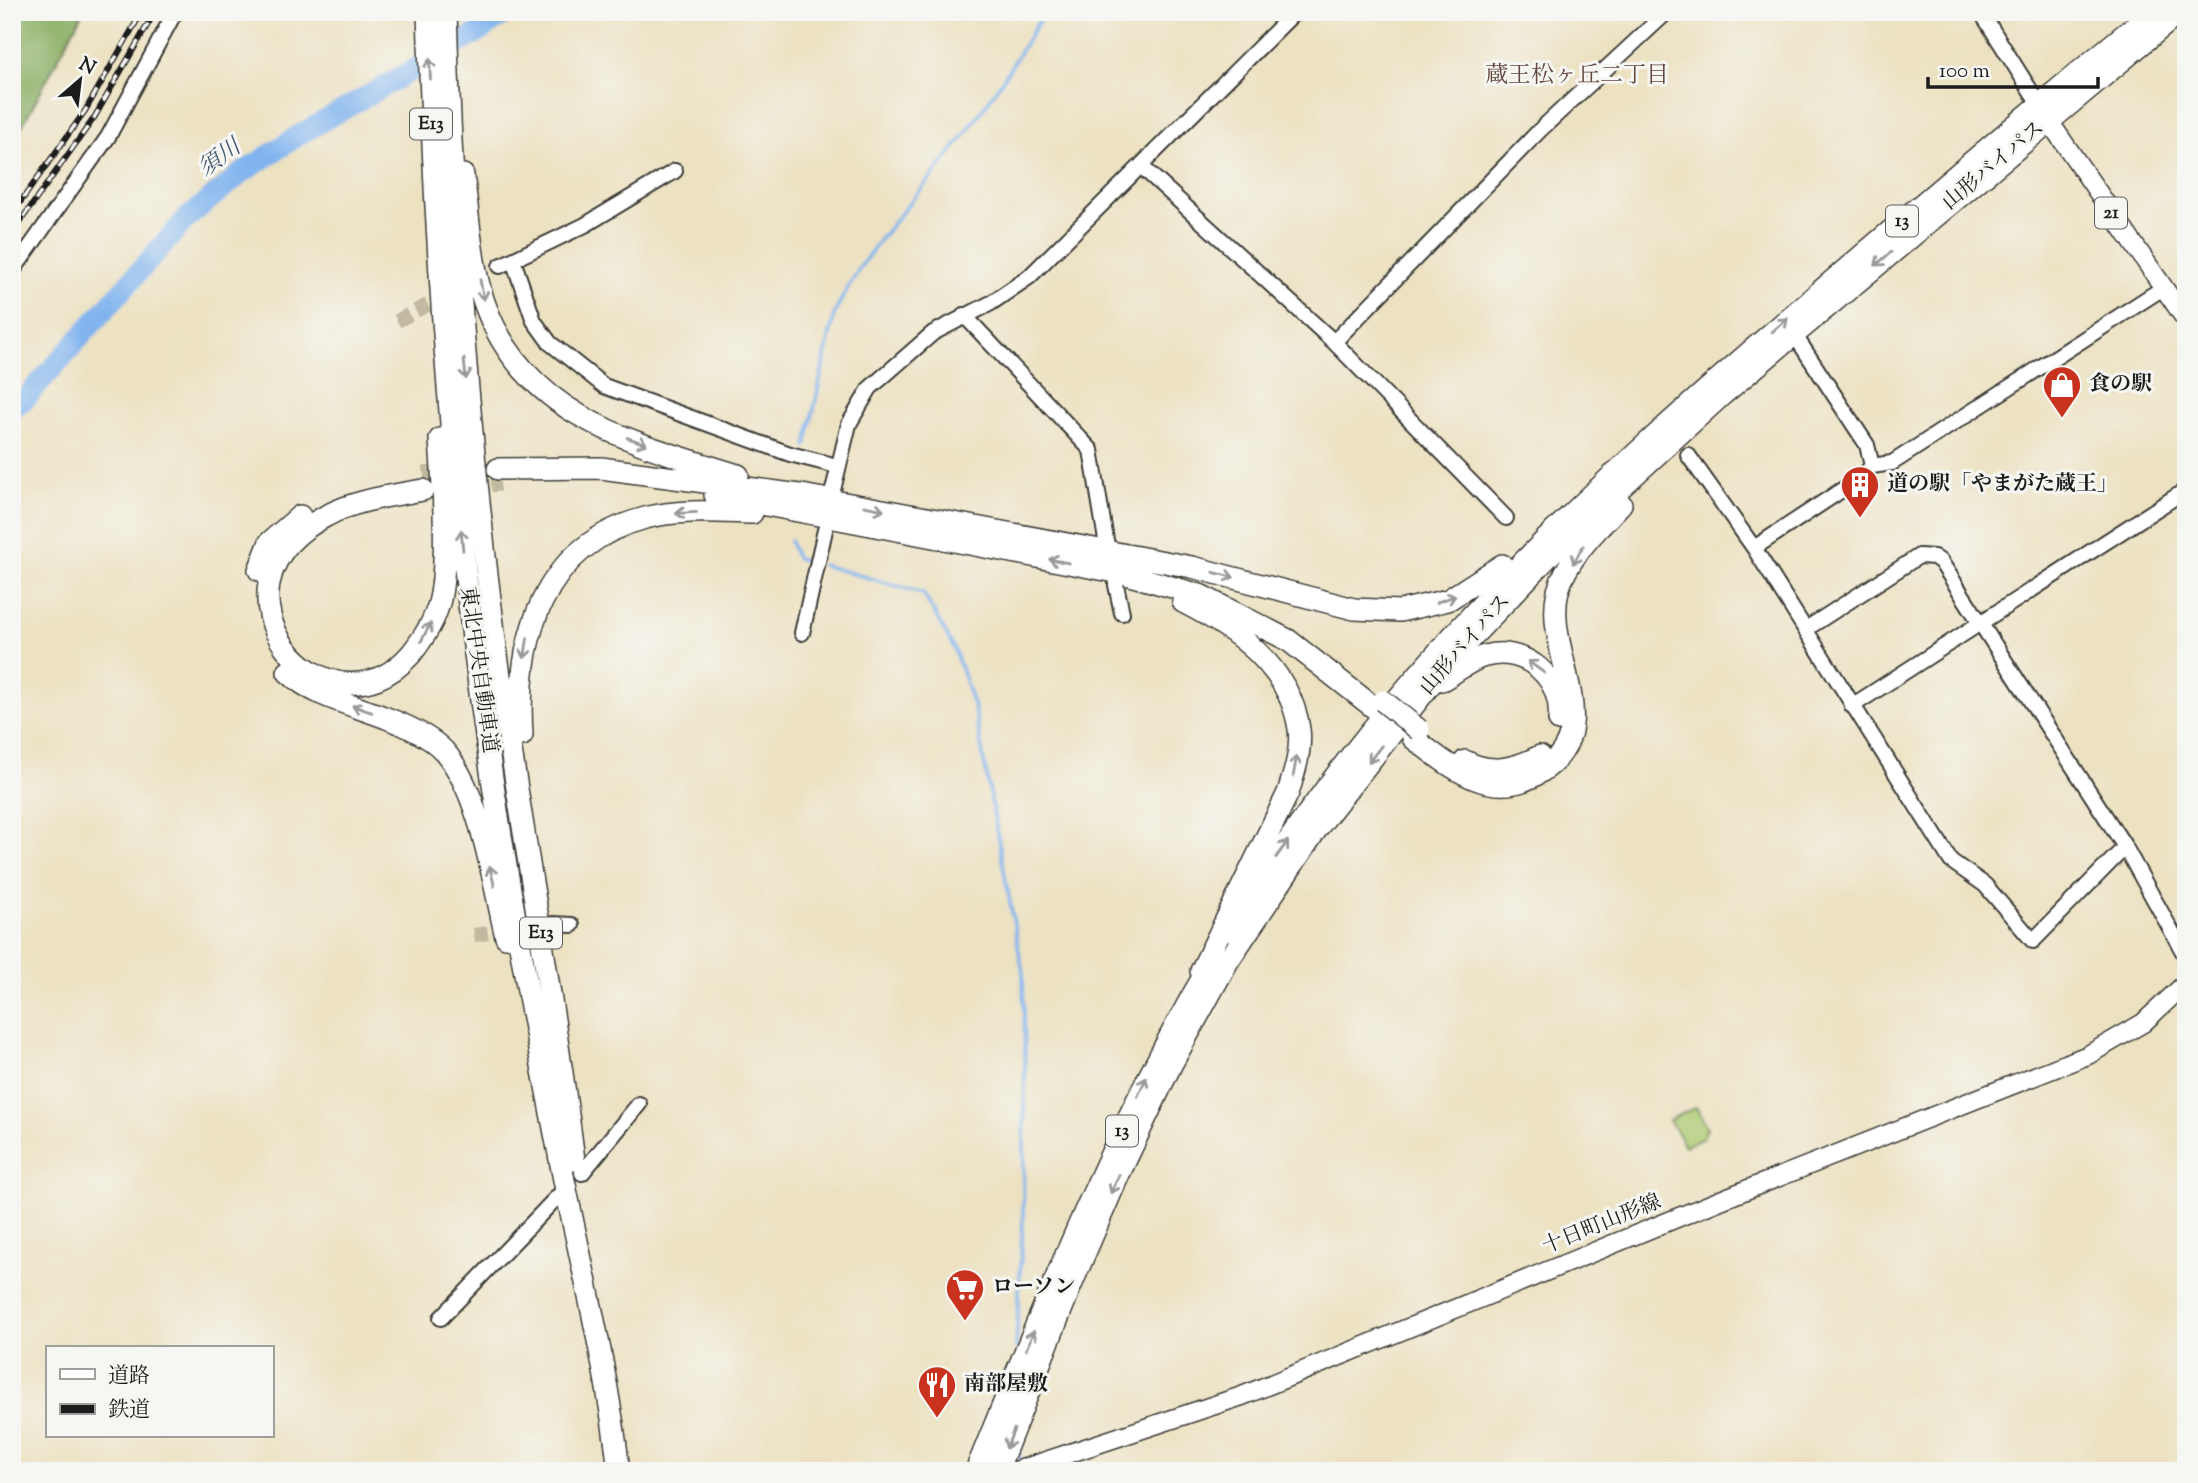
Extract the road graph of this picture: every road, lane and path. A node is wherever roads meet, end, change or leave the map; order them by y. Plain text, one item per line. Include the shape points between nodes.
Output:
1 (175, 12) edge
2 (428, 12) edge
3 (447, 12) edge
4 (1295, 12) edge
5 (1667, 12) edge
6 (1981, 12) edge
7 (2152, 12) edge
8 (2180, 12) edge
9 (2043, 113) junction
10 (1142, 167) junction
11 (675, 171) dead end
12 (446, 231) junction
13 (12, 272) edge
14 (2163, 288) junction
15 (964, 315) junction
16 (2186, 320) edge
17 (1794, 334) junction
18 (1334, 342) junction
19 (1722, 395) junction
20 (1654, 434) junction
21 (1688, 454) dead end
22 (837, 466) junction
23 (1872, 466) junction
24 (499, 475) tunnel mouth
25 (2186, 489) edge
26 (833, 490) dead end
27 (805, 505) junction
28 (1506, 518) dead end
29 (825, 530) dead end
30 (1754, 548) junction
31 (1108, 550) junction
32 (1121, 579) junction
33 (1122, 613) dead end
34 (1981, 622) junction
35 (1806, 629) junction
36 (802, 633) dead end
37 (1426, 690) junction
38 (1380, 706) junction
39 (1852, 706) junction
40 (1416, 734) junction
41 (2125, 847) junction
42 (553, 924) dead end
43 (572, 925) dead end
44 (2186, 957) edge
45 (2186, 983) edge
46 (1173, 1027) junction
47 (639, 1104) dead end
48 (568, 1108) junction
49 (568, 1183) junction
50 (440, 1318) dead end
51 (595, 1319) junction
52 (619, 1471) edge
53 (976, 1471) edge
54 (997, 1471) edge
55 (1016, 1471) edge

1 - 13 street via 107,137
12 -> 2 highway, E13 via 432,132
3 - 12 highway, 東北中央自動車道 / E13
4 - 10 street
5 - 18 street via 1540,130
6 - 9 street
7 - 9 highway, 山形バイパス / 13
8 - 9 highway, 山形バイパス / 13
9 - 14 main road, 21
9 -> 17 highway, 山形バイパス / 13
20 -> 9 highway, 山形バイパス / 13
10 - 15 street via 1029,277
10 - 18 street
11 - 22 street via 585,225 507,263 534,321 550,343 604,386 790,454
12 -> 27 highway via 502,342 528,376 563,408 604,429
12 -> 48 highway, 東北中央自動車道 / E13 via 494,632
49 -> 12 highway, 東北中央自動車道 / E13 via 499,826 479,686 464,561
49 -> 12 highway via 478,819 465,788 443,750 411,728 328,698 290,674 264,643 254,608 257,575 270,542 296,518 337,498 423,484 352,505 300,532 279,555 268,585 268,618 281,646 302,667 335,682 372,681 401,664 425,638 439,604 443,575 440,445
14 - 16 main road, 21
14 - 23 street via 1892,463
15 - 22 street via 933,332 870,388 849,424
15 - 31 street via 1091,450
17 - 19 highway, 山形バイパス / 13
17 - 23 street via 1867,445
18 - 28 street
19 - 37 highway, 山形バイパス / 13 via 1569,535 1503,601
19 -> 40 highway via 1582,546 1559,590 1556,614 1572,691 1573,720 1567,743 1555,761 1528,779 1493,785 1475,780
31 -> 20 highway via 1354,609 1400,611 1448,600 1500,567 1617,457
46 -> 20 highway, 山形バイパス / 13 via 1282,847 1384,714 1491,591
21 - 30 street
22 - 26 street
23 - 30 street
24 - 27 highway via 662,486
25 - 34 street
27 -> 31 highway
32 -> 27 highway
27 -> 48 highway via 670,514 623,527 585,548 566,566 536,613 524,658 521,710 530,810 561,1008
29 - 36 street
30 - 35 street
31 - 38 highway via 1188,580 1272,620
32 - 33 street
32 - 38 highway via 1200,595 1244,615 1289,640
46 -> 32 highway via 1288,793 1300,731 1278,674 1250,644 1204,612
34 - 35 street via 1941,562 1927,555
34 - 39 street
34 - 41 street
35 - 39 street
40 -> 37 highway via 1475,767 1497,770 1518,768 1544,754 1558,731 1561,708 1556,688 1542,669 1520,656 1501,653 1471,660
37 -> 54 highway, 山形バイパス / 13 via 1273,890 1196,1019 1119,1174
38 - 40 highway
39 - 41 street via 1951,861 1985,886 2034,941
41 - 44 street
42 - 43 street
45 - 55 main road, 十日町山形線 via 2143,1023 2088,1055 1242,1396
53 -> 46 highway, 山形バイパス / 13 via 1060,1267
47 - 49 street
48 - 51 highway, 東北中央自動車道 / E13
49 - 50 street
49 - 51 highway, 東北中央自動車道 / E13
51 - 52 highway, 東北中央自動車道 / E13

